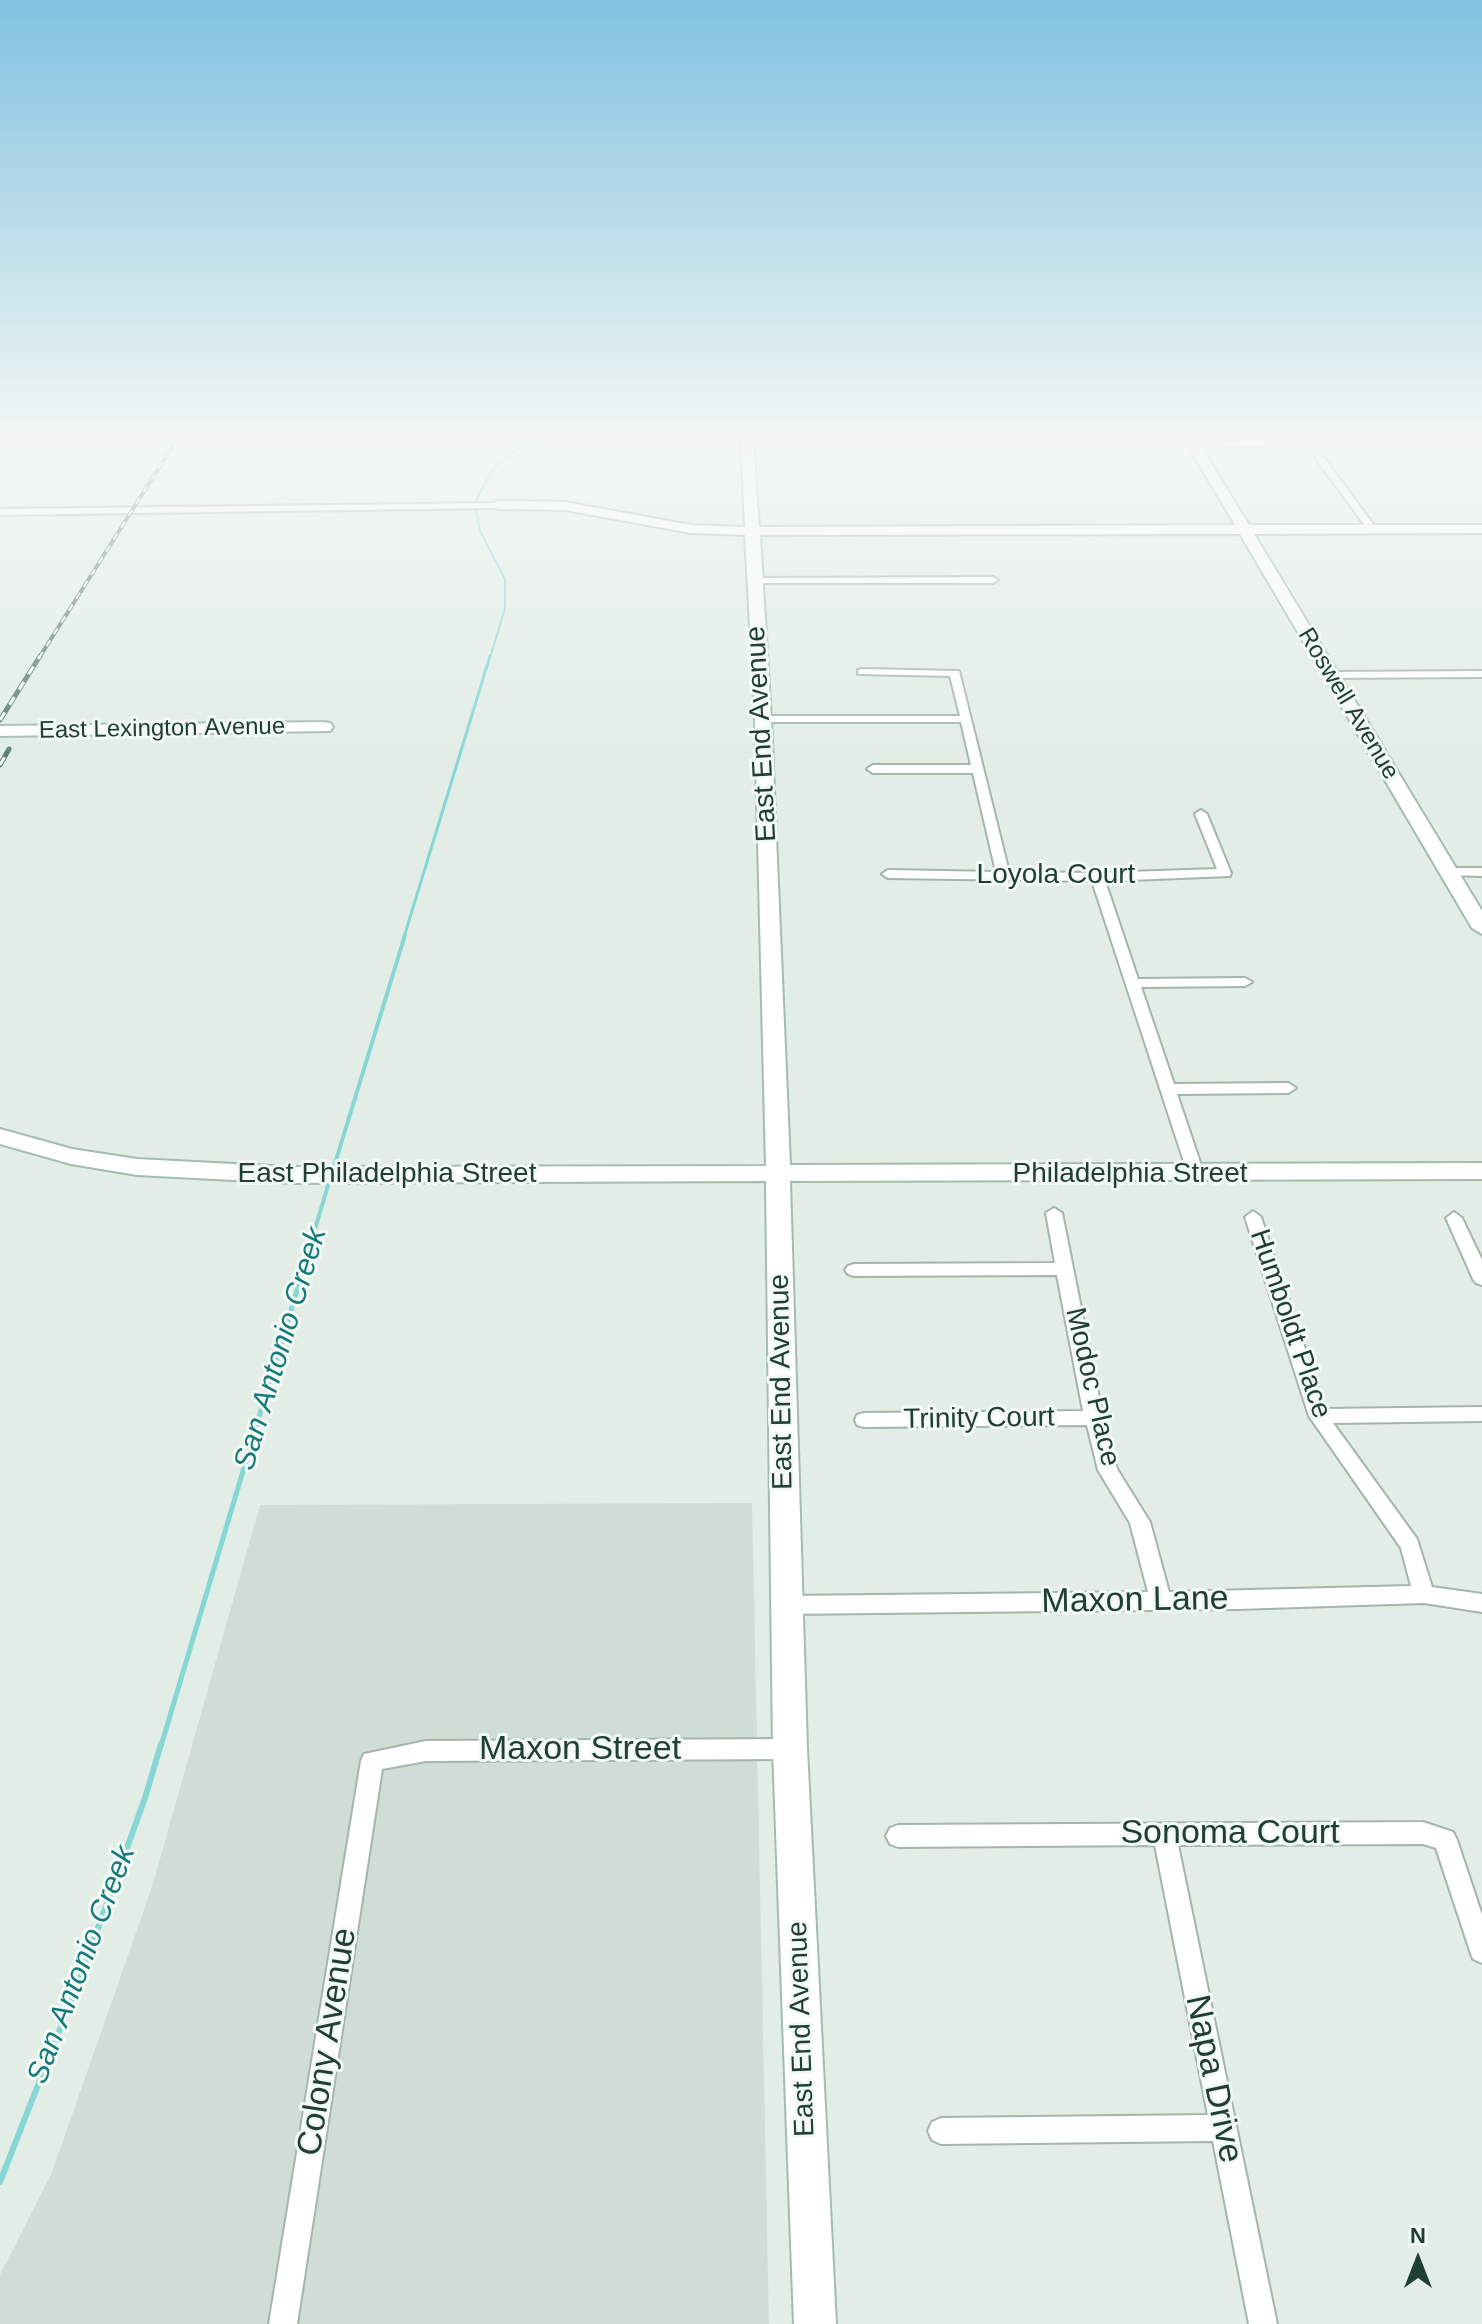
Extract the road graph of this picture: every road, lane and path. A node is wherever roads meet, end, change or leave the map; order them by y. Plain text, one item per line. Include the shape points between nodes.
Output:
1 (752, 547) edge
2 (1253, 547) edge
3 (993, 580) dead end
4 (754, 581) junction
5 (862, 672) dead end
6 (1482, 674) edge
7 (1330, 675) junction
8 (763, 719) junction
9 (967, 719) junction
10 (324, 727) dead end
11 (0, 731) edge
12 (873, 769) dead end
13 (979, 769) junction
14 (1201, 814) dead end
15 (1449, 872) junction
16 (1482, 872) edge
17 (888, 874) dead end
18 (1003, 874) junction
19 (1097, 877) junction
20 (1482, 928) edge
21 (1245, 982) dead end
22 (1134, 983) junction
23 (1288, 1088) dead end
24 (1167, 1089) junction
25 (0, 1136) edge
26 (1482, 1171) edge
27 (1196, 1174) junction
28 (778, 1175) junction
29 (1054, 1213) dead end
30 (1253, 1217) dead end
31 (1454, 1218) dead end
32 (1065, 1269) junction
33 (854, 1270) dead end
34 (1482, 1279) edge
35 (1482, 1414) edge
36 (1318, 1416) junction
37 (1094, 1418) junction
38 (864, 1420) dead end
39 (1424, 1594) junction
40 (1161, 1601) junction
41 (1482, 1603) edge
42 (787, 1605) junction
43 (790, 1749) junction
44 (372, 1761) joint
45 (1164, 1834) junction
46 (898, 1836) dead end
47 (1482, 1951) edge
48 (1223, 2128) junction
49 (941, 2131) dead end
50 (283, 2324) edge
51 (815, 2324) edge
52 (1263, 2324) edge

1 - 4 street, East End Avenue
2 - 7 street, Roswell Avenue
3 - 4 street
4 - 8 street, East End Avenue
5 - 9 street via 955,673
6 - 7 street
7 - 15 street, Roswell Avenue
8 - 9 street
8 - 28 street, East End Avenue
9 - 13 street
10 - 11 street, East Lexington Avenue
12 - 13 street
13 - 18 street
14 - 19 street, Loyola Court via 1225,873
15 - 16 street
15 - 20 street, Roswell Avenue
17 - 18 street, Loyola Court
18 - 19 street, Loyola Court
19 - 22 street
21 - 22 street
22 - 24 street
23 - 24 street
24 - 27 street
25 - 28 street, East Philadelphia Street via 71,1156 204,1172
26 - 27 street, Philadelphia Street
27 - 28 street, Philadelphia Street
28 - 42 street, East End Avenue
29 - 32 street, Modoc Place
30 - 36 street, Humboldt Place
31 - 34 street
32 - 33 street
32 - 37 street, Modoc Place
35 - 36 street
36 - 39 street, Humboldt Place via 1410,1545
37 - 38 street, Trinity Court
37 - 40 street, Modoc Place via 1108,1470 1140,1522
39 - 40 street, Maxon Lane
39 - 41 street, Maxon Lane
40 - 42 street, Maxon Lane
42 - 43 street, East End Avenue
43 - 44 street, Maxon Street via 426,1751
43 - 51 street, East End Avenue
44 - 50 street, Colony Avenue
45 - 46 street, Sonoma Court
45 - 47 street, Sonoma Court via 1423,1833 1445,1840
45 - 48 street, Napa Drive
48 - 49 street
48 - 52 street, Napa Drive

